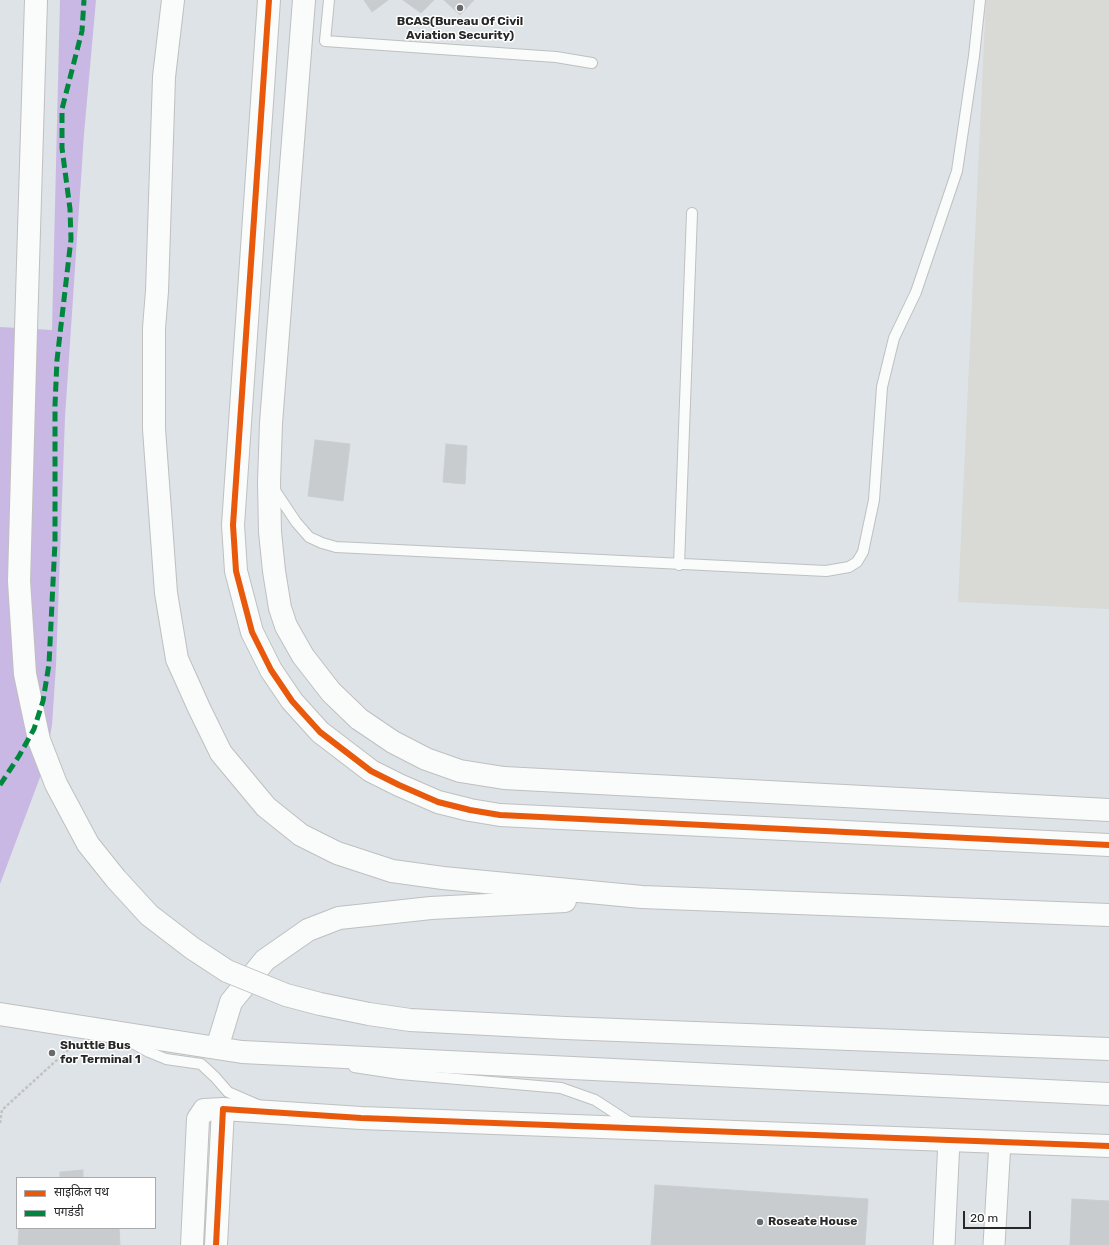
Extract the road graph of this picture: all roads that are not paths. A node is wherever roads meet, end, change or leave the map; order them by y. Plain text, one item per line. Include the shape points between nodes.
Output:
1 (36, 0) edge
2 (173, 0) edge
3 (269, 0) edge
4 (304, 0) edge
5 (329, 0) edge
6 (980, 0) edge
7 (592, 63) dead end
8 (692, 213) dead end
9 (269, 482) junction
10 (680, 565) junction
11 (1109, 810) edge
12 (1109, 845) edge
13 (642, 897) junction
14 (1109, 915) edge
15 (0, 1014) edge
16 (114, 1032) junction
17 (217, 1048) junction
18 (1109, 1049) edge
19 (263, 1053) junction
20 (1109, 1094) edge
21 (223, 1109) junction
22 (274, 1112) junction
23 (637, 1127) junction
24 (949, 1140) junction
25 (1000, 1142) junction
26 (1109, 1146) edge
27 (192, 1245) edge
28 (216, 1245) edge
29 (944, 1245) edge
30 (994, 1245) edge

1 - 18 main road, bridge via 19,581 25,674 39,740 56,784 88,844 149,915 227,971 286,994 355,1011 410,1020
2 - 13 main road via 164,77 154,328 154,429 166,593 177,659 221,753 266,807 301,835 337,853 392,871
3 - 12 main road via 233,525 236,571 252,632 271,670 292,701 320,732 371,772 399,785 438,802 500,815
4 - 9 main road via 273,394
5 - 7 lane via 325,41 556,57
6 - 10 lane via 957,171 916,292 894,338 882,388 874,500 864,552 858,562 848,567 826,570
8 - 10 lane
9 - 10 lane via 296,522 309,536 322,543 336,546
9 - 11 main road via 274,572 286,626 303,656 331,692 359,719 426,760 460,771 504,778
13 - 14 main road
13 - 17 main road via 431,908 338,918 308,930 265,960 232,1002
15 - 16 main road
16 - 17 main road
16 - 22 lane via 166,1059 201,1064 228,1092
17 - 19 main road
19 - 20 main road
19 - 23 lane via 400,1074 561,1088 595,1100
21 - 22 main road
21 - 27 main road via 204,1110 198,1119
21 - 28 main road
22 - 23 main road via 361,1118
23 - 24 main road
24 - 25 main road
24 - 29 street
25 - 26 main road
25 - 30 street

